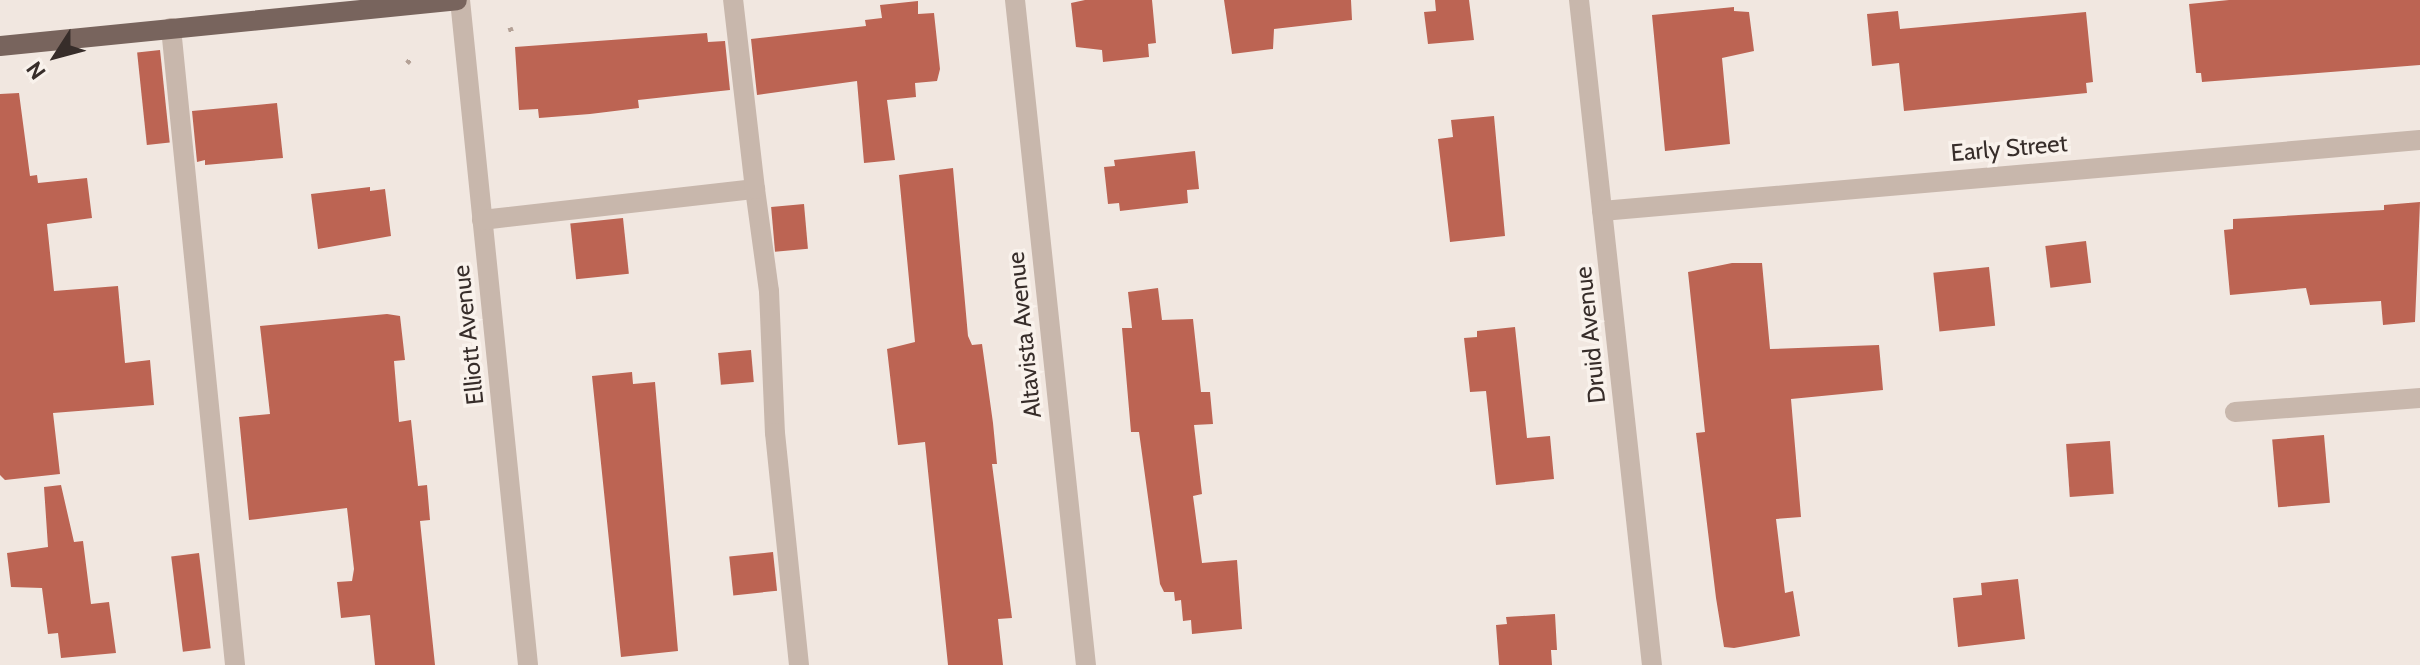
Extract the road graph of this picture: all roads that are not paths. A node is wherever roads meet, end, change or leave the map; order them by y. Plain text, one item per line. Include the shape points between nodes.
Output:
1 (459, 0) edge
2 (733, 0) edge
3 (1015, 0) edge
4 (1579, 0) edge
5 (171, 28) junction
6 (0, 46) edge
7 (2420, 140) edge
8 (755, 189) junction
9 (1602, 211) junction
10 (482, 220) junction
11 (2420, 398) edge
12 (2235, 412) dead end
13 (235, 665) edge
14 (528, 665) edge
15 (799, 665) edge
16 (1086, 665) edge
17 (1652, 665) edge

1 - 5 main road
1 - 10 street, Elliott Avenue
2 - 8 street
3 - 16 street, Altavista Avenue
4 - 9 street, Druid Avenue
5 - 6 main road
5 - 13 street
7 - 9 street, Early Street
8 - 10 street
8 - 15 street via 769,291 775,433
9 - 17 street, Druid Avenue
10 - 14 street, Elliott Avenue
11 - 12 street

